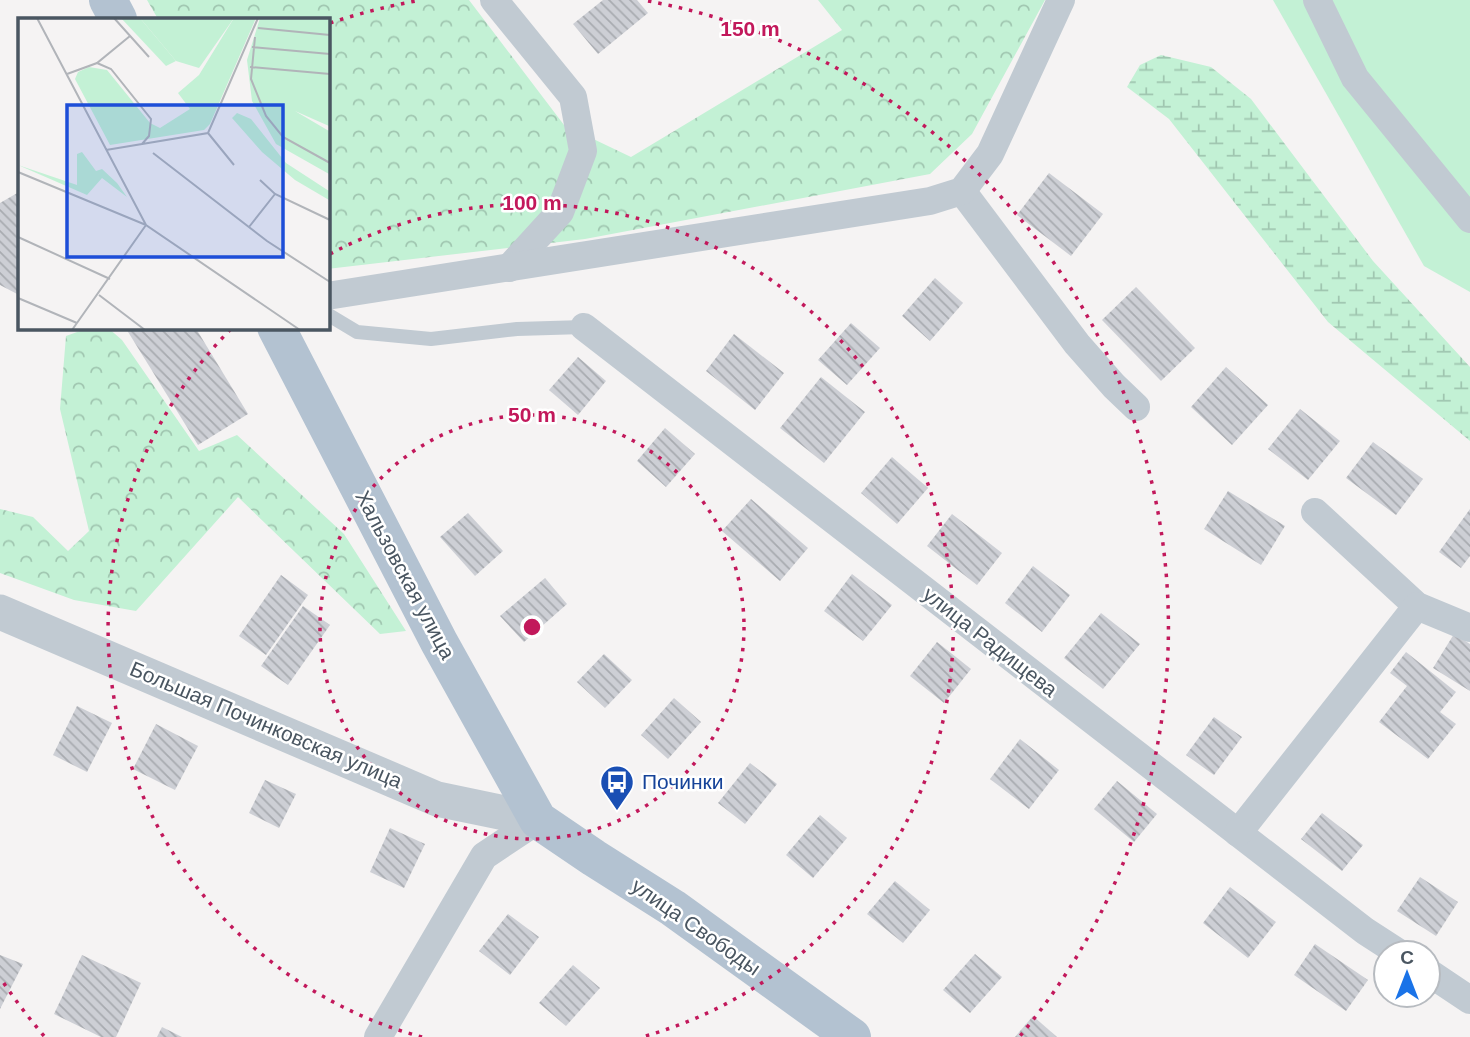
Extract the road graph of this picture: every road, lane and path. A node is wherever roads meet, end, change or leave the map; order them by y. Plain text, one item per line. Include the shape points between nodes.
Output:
1 (108, 0) edge
2 (494, 0) edge
3 (1061, 0) edge
4 (1317, 0) edge
5 (117, 18) edge
6 (962, 191) junction
7 (1470, 219) edge
8 (509, 268) junction
9 (329, 296) edge
10 (329, 315) edge
11 (584, 327) joint
12 (277, 329) edge
13 (1136, 407) dead end
14 (1315, 512) dead end
15 (1417, 606) junction
16 (0, 612) edge
17 (1470, 628) edge
18 (538, 820) junction
19 (1238, 833) junction
20 (1378, 939) edge
21 (1442, 981) edge
22 (1470, 1000) edge
23 (378, 1037) edge
24 (852, 1037) edge

1 - 5 main road
2 - 8 street via 573,97 583,150 560,212
3 - 6 street via 990,154
4 - 7 street via 1355,78
6 - 8 street via 930,201
6 - 13 street via 1077,344
8 - 9 street
10 - 11 lane via 357,332 431,339
11 - 19 street, улица Радищева
12 - 18 main road, Хальзовская улица via 439,642
14 - 15 street
15 - 17 street
15 - 19 street
16 - 18 street, Большая Починковская улица via 437,799
18 - 23 street via 484,856
18 - 24 main road, улица Свободы via 673,908
19 - 20 street, улица Радищева
21 - 22 street

